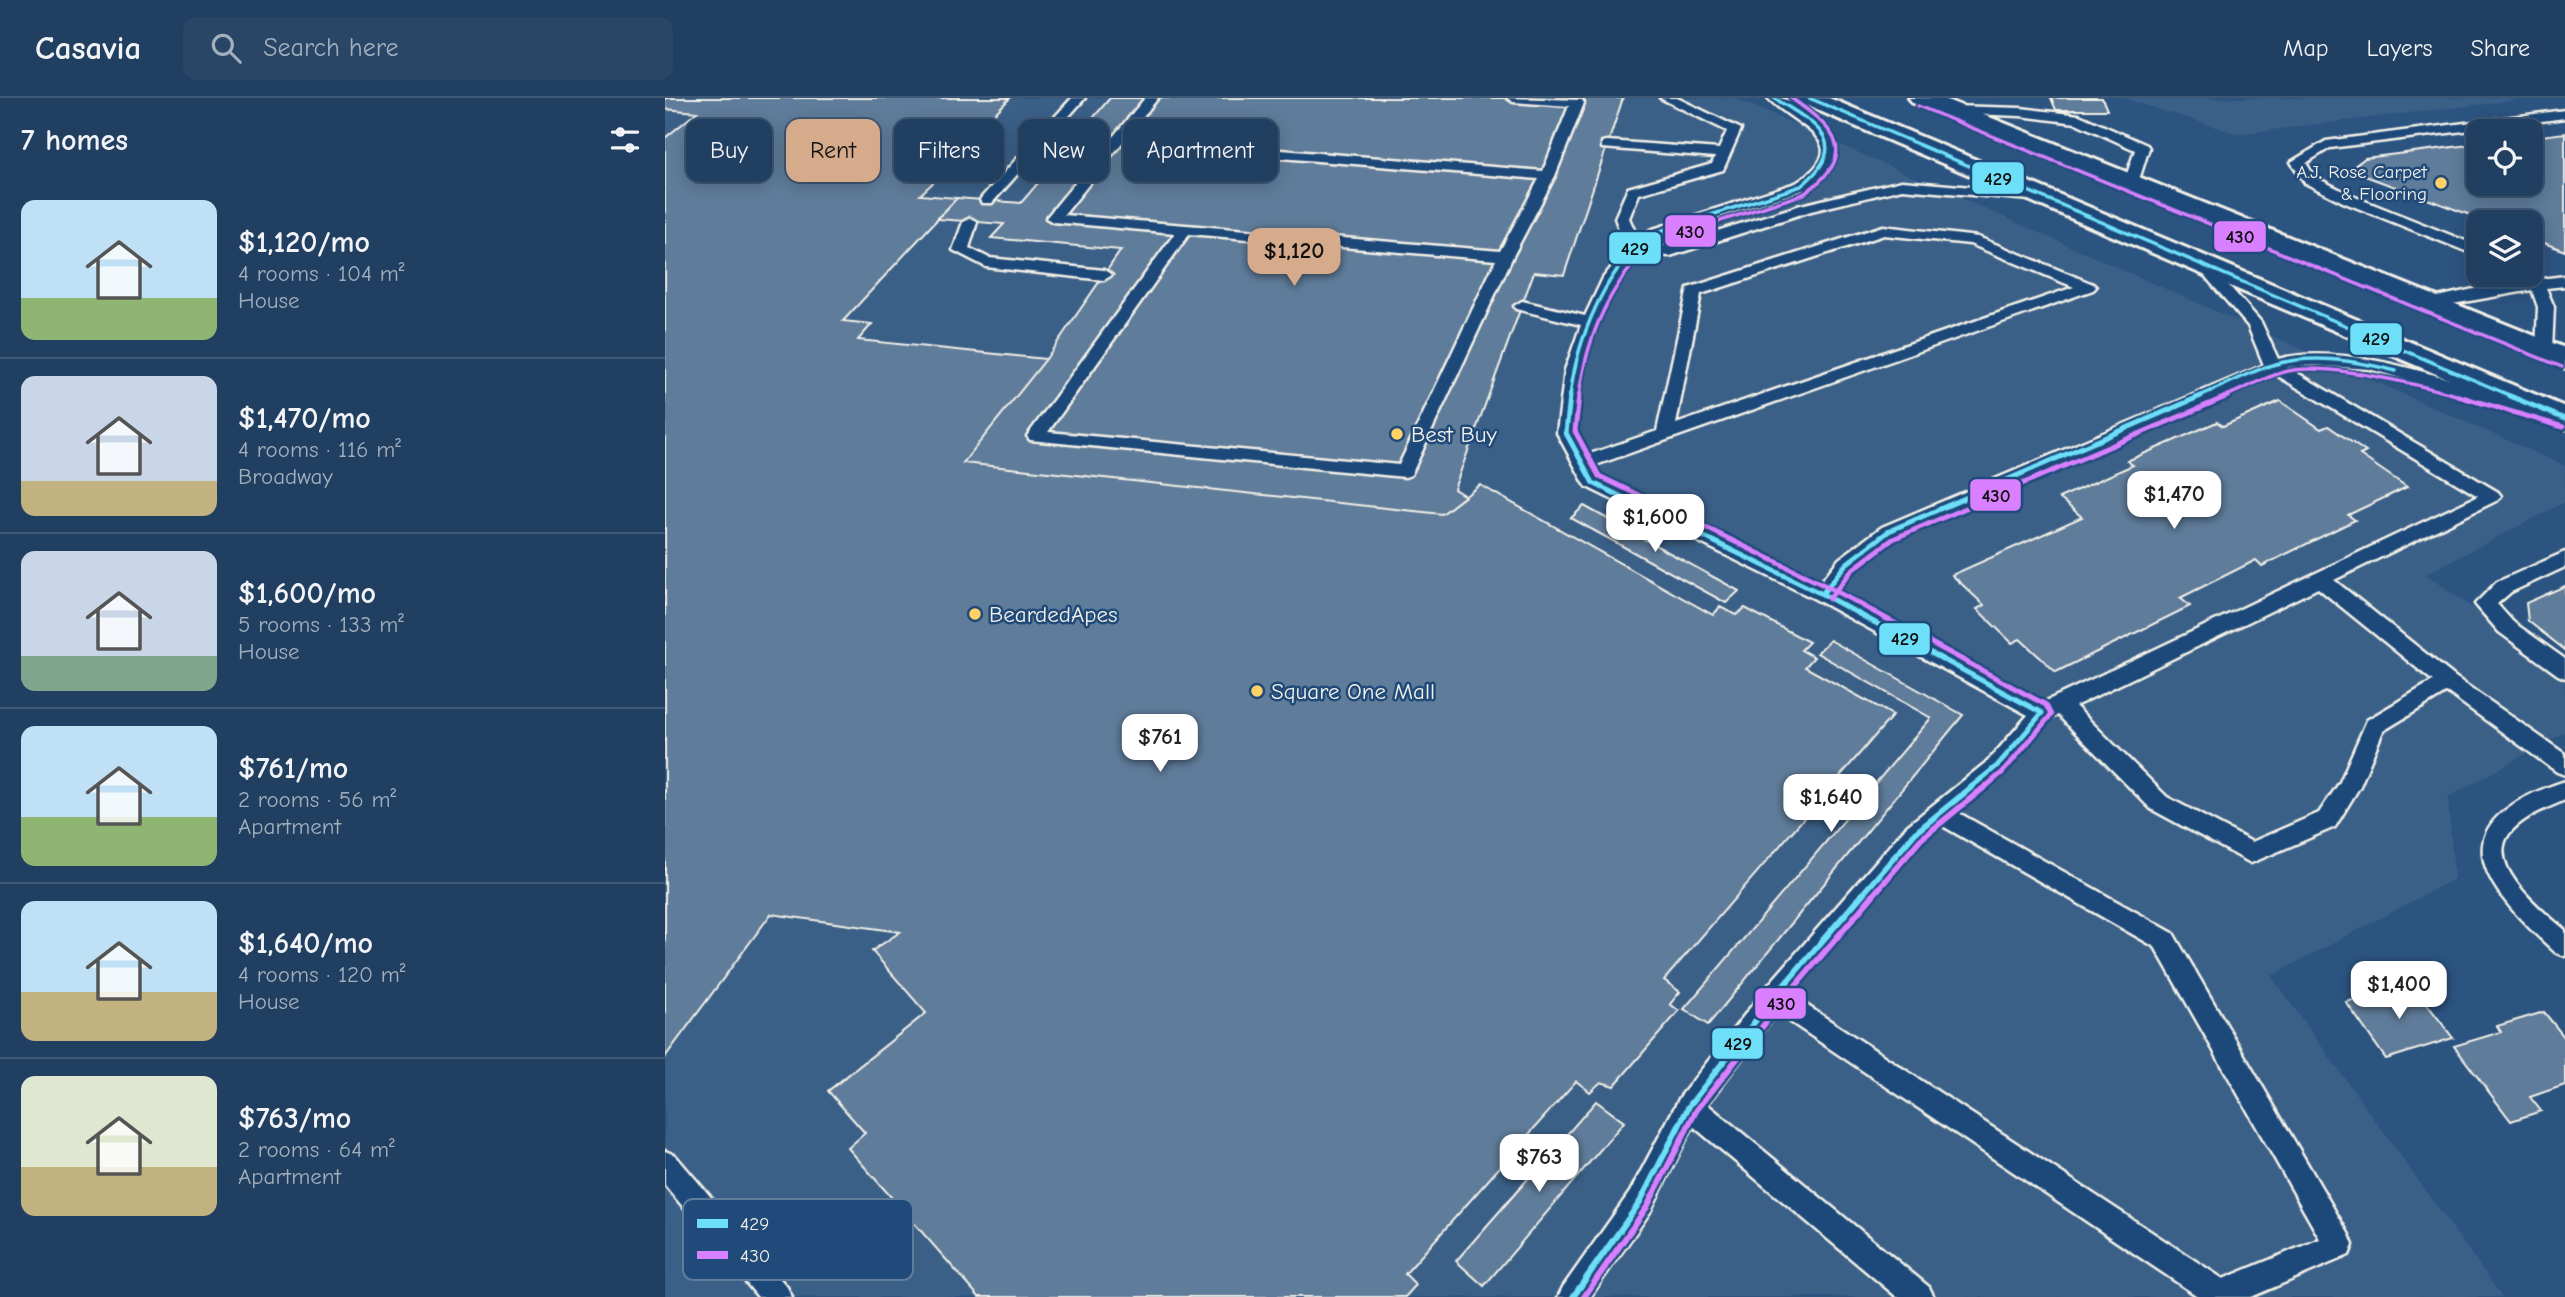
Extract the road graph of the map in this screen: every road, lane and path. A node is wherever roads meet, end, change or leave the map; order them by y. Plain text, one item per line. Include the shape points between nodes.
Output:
1 (1079, 98) edge
2 (1152, 98) edge
3 (1513, 98) edge
4 (1665, 98) edge
5 (1774, 98) edge
6 (1809, 98) edge
7 (1921, 98) edge
8 (1572, 100) edge
9 (1951, 110) junction
10 (2565, 114) edge
11 (1607, 145) dead end
12 (1278, 154) edge
13 (1724, 154) junction
14 (1548, 176) junction
15 (2131, 183) junction
16 (2044, 198) junction
17 (988, 200) dead end
18 (970, 222) dead end
19 (1185, 229) junction
20 (2466, 246) edge
21 (1634, 249) junction
22 (1505, 256) junction
23 (2204, 266) junction
24 (1104, 275) dead end
25 (2543, 280) edge
26 (2561, 282) edge
27 (2503, 287) edge
28 (2537, 287) edge
29 (2430, 303) junction
30 (1522, 306) dead end
31 (1590, 321) junction
32 (2555, 354) edge
33 (2272, 365) junction
34 (2565, 419) edge
35 (1665, 434) junction
36 (1582, 463) junction
37 (2565, 559) edge
38 (2319, 579) junction
39 (1822, 594) junction
40 (2565, 670) edge
41 (2448, 682) junction
42 (2051, 709) junction
43 (2565, 766) edge
44 (2565, 790) edge
45 (1939, 813) junction
46 (2565, 945) edge
47 (1774, 997) junction
48 (1689, 1106) junction
49 (665, 1164) edge
50 (694, 1199) edge
51 (763, 1280) edge
52 (2218, 1296) edge
53 (777, 1297) edge
54 (1573, 1297) edge
55 (1919, 1297) edge

1 - 17 lane
2 - 19 lane via 1053,218
3 - 8 lane
4 - 13 lane via 1734,129
5 - 21 lane via 1823,133 1830,148 1821,174 1801,186 1655,233
6 - 16 highway
7 - 9 highway
8 - 14 lane
9 - 15 highway
9 - 15 lane via 2078,119 2142,148
10 - 20 lane via 2326,145 2298,162 2310,180
11 - 13 lane
12 - 14 lane
13 - 21 lane via 1718,167 1633,191 1622,218
14 - 22 lane
15 - 29 highway
16 - 21 lane via 1902,185 1806,208 1670,251
16 - 23 highway
18 - 24 lane via 961,250 986,262
19 - 22 lane
19 - 22 lane via 1037,436 1405,471
21 - 31 lane via 1611,278
23 - 33 lane via 2255,325
23 - 34 highway
25 - 26 lane
27 - 29 lane
28 - 32 lane
29 - 32 highway
30 - 31 lane
31 - 36 lane via 1573,370 1566,433
33 - 34 lane via 2312,359 2370,364
33 - 38 lane via 2492,496
33 - 39 lane via 1888,531 1846,564
35 - 35 lane via 2075,292 2088,287 1973,240 1883,230 1694,291
35 - 36 lane
36 - 39 lane via 1593,483
37 - 40 lane via 2504,587 2485,604 2506,627
38 - 41 lane
38 - 42 lane
39 - 42 lane
41 - 42 lane via 2375,726 2349,786 2327,820 2251,853 2159,803
41 - 43 lane
42 - 45 lane via 1997,766
44 - 46 lane via 2522,810 2497,833 2492,861 2507,890
45 - 47 lane via 1915,833
45 - 52 lane via 2164,940 2339,1245
47 - 48 lane
47 - 52 lane
48 - 54 lane via 1640,1202
48 - 55 lane
49 - 50 lane
51 - 53 lane

